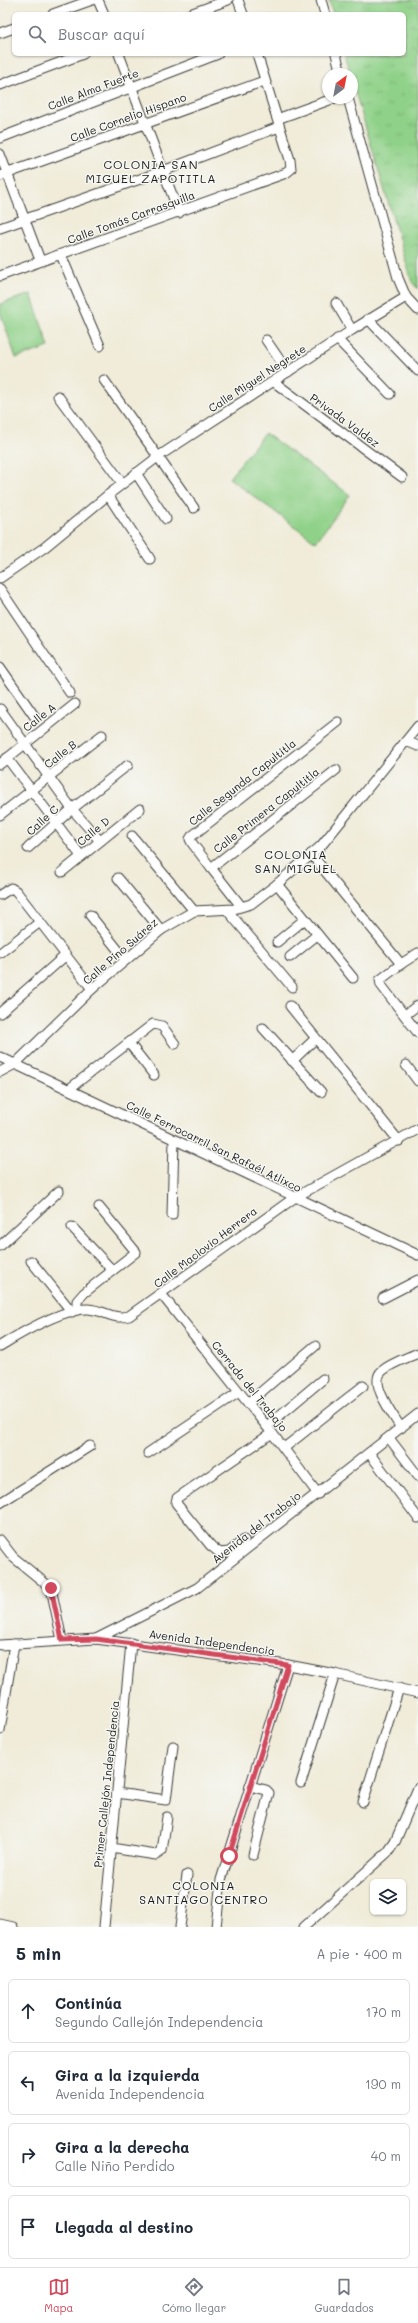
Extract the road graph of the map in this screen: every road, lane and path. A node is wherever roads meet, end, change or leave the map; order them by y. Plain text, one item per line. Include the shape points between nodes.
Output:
1 (92, 0) edge
2 (98, 0) edge
3 (228, 0) edge
4 (238, 0) edge
5 (321, 0) edge
6 (59, 12) edge
7 (103, 12) edge
8 (195, 12) edge
9 (242, 12) edge
10 (324, 12) edge
11 (12, 29) edge
12 (0, 33) edge
13 (78, 56) edge
14 (120, 56) edge
15 (213, 56) edge
16 (258, 56) edge
17 (336, 56) edge
18 (340, 68) edge
19 (264, 81) junction
20 (0, 85) edge
21 (131, 87) junction
22 (322, 104) edge
23 (350, 104) edge
24 (278, 123) junction
25 (145, 124) junction
26 (0, 138) edge
27 (0, 154) edge
28 (163, 171) junction
29 (3, 175) edge
30 (179, 213) junction
31 (24, 219) junction
32 (0, 228) edge
33 (61, 255) junction
34 (40, 260) junction
35 (0, 276) edge
36 (406, 297) junction
37 (336, 303) dead end
38 (418, 310) edge
39 (368, 319) junction
40 (352, 330) junction
41 (337, 339) junction
42 (266, 340) dead end
43 (100, 346) dead end
44 (418, 371) edge
45 (288, 372) junction
46 (104, 380) dead end
47 (274, 382) junction
48 (390, 394) dead end
49 (58, 396) dead end
50 (159, 456) junction
51 (136, 473) junction
52 (402, 476) dead end
53 (122, 483) junction
54 (108, 495) junction
55 (194, 508) dead end
56 (166, 519) dead end
57 (150, 559) dead end
58 (0, 578) edge
59 (0, 588) edge
60 (0, 667) edge
61 (70, 693) dead end
62 (75, 704) dead end
63 (0, 710) edge
64 (35, 718) dead end
65 (338, 722) dead end
66 (418, 726) edge
67 (102, 735) dead end
68 (406, 741) junction
69 (24, 744) junction
70 (418, 746) edge
71 (4, 761) edge
72 (128, 765) dead end
73 (336, 770) dead end
74 (50, 777) junction
75 (32, 791) junction
76 (72, 808) junction
77 (140, 809) dead end
78 (0, 815) edge
79 (56, 824) junction
80 (132, 836) dead end
81 (100, 841) junction
82 (28, 848) dead end
83 (311, 854) junction
84 (81, 856) junction
85 (211, 868) junction
86 (62, 872) dead end
87 (118, 878) dead end
88 (277, 884) junction
89 (0, 895) edge
90 (241, 906) junction
91 (227, 910) junction
92 (194, 911) junction
93 (90, 915) dead end
94 (305, 919) junction
95 (40, 922) junction
96 (161, 930) junction
97 (317, 935) junction
98 (277, 942) dead end
99 (0, 953) edge
100 (418, 953) edge
101 (66, 955) junction
102 (290, 957) dead end
103 (126, 960) junction
104 (401, 964) junction
105 (353, 978) dead end
106 (292, 987) dead end
107 (92, 990) junction
108 (418, 1005) edge
109 (290, 1006) dead end
110 (0, 1013) edge
111 (405, 1015) junction
112 (263, 1028) dead end
113 (418, 1033) edge
114 (316, 1039) junction
115 (129, 1043) junction
116 (176, 1044) dead end
117 (0, 1057) edge
118 (292, 1061) junction
119 (15, 1064) junction
120 (406, 1065) dead end
121 (0, 1072) edge
122 (154, 1075) dead end
123 (418, 1081) edge
124 (69, 1089) junction
125 (321, 1092) dead end
126 (418, 1130) edge
127 (174, 1140) junction
128 (399, 1141) junction
129 (59, 1191) dead end
130 (294, 1198) junction
131 (98, 1206) dead end
132 (172, 1215) dead end
133 (72, 1226) dead end
134 (0, 1246) edge
135 (418, 1255) edge
136 (31, 1261) dead end
137 (112, 1270) junction
138 (418, 1280) edge
139 (162, 1295) junction
140 (383, 1298) dead end
141 (75, 1311) junction
142 (0, 1346) edge
143 (315, 1346) dead end
144 (418, 1353) edge
145 (324, 1379) dead end
146 (363, 1386) dead end
147 (239, 1392) junction
148 (248, 1403) junction
149 (418, 1414) edge
150 (401, 1428) junction
151 (270, 1430) junction
152 (389, 1438) junction
153 (90, 1446) dead end
154 (284, 1448) junction
155 (148, 1453) dead end
156 (370, 1454) junction
157 (418, 1476) edge
158 (318, 1494) junction
159 (0, 1503) edge
160 (418, 1518) edge
161 (0, 1540) edge
162 (244, 1540) dead end
163 (96, 1639) junction
164 (62, 1640) junction
165 (131, 1643) junction
166 (14, 1644) junction
167 (0, 1645) edge
168 (288, 1665) junction
169 (335, 1674) junction
170 (399, 1688) junction
171 (418, 1693) edge
172 (0, 1730) edge
173 (173, 1746) dead end
174 (301, 1783) dead end
175 (250, 1786) junction
176 (418, 1788) edge
177 (117, 1793) junction
178 (363, 1802) dead end
179 (167, 1817) dead end
180 (111, 1848) junction
181 (253, 1855) dead end
182 (187, 1875) dead end
183 (0, 1924) edge
184 (13, 1927) edge
185 (104, 1927) edge
186 (180, 1927) edge
187 (216, 1927) edge
188 (304, 1927) edge

1 - 6 street
2 - 7 street
3 - 8 street
4 - 9 street
5 - 10 street
11 - 12 street
13 - 20 street
14 - 21 street
15 - 21 street, Calle Alma Fuerte
16 - 19 street
17 - 18 street
19 - 24 street
19 - 25 street, Calle Cornelio Hispano
21 - 25 street
21 - 26 street, Calle Alma Fuerte
22 - 24 street
23 - 36 street via 398,278
24 - 28 street
24 - 30 street, Calle Tomás Carrasquilla via 291,170
25 - 28 street
25 - 29 street, Calle Cornelio Hispano
27 - 29 street
28 - 30 street
28 - 31 street
29 - 31 street
30 - 33 street, Calle Tomás Carrasquilla
31 - 32 street
31 - 34 street
33 - 34 street, Calle Tomás Carrasquilla
33 - 43 street
34 - 35 street, Calle Tomás Carrasquilla
36 - 38 street
36 - 39 street, Calle Miguel Negrete
37 - 40 street
39 - 40 street, Calle Miguel Negrete
39 - 44 street
40 - 41 street, Calle Miguel Negrete
41 - 45 street, Calle Miguel Negrete
41 - 48 street
42 - 45 street
45 - 47 street, Calle Miguel Negrete
46 - 50 street
47 - 50 street, Calle Miguel Negrete
47 - 52 street, Privada Valdez
49 - 53 street
50 - 51 street, Calle Miguel Negrete
50 - 55 street
51 - 53 street, Calle Miguel Negrete
51 - 56 street
53 - 54 street, Calle Miguel Negrete
54 - 57 street
54 - 58 street, Calle Miguel Negrete via 45,547
59 - 61 street
60 - 64 street
62 - 69 street, Calle A
63 - 69 street
65 - 85 street, Calle Segunda Capultitla via 192,836 192,843
66 - 68 street, Calle Pino Suárez
67 - 74 street, Calle B
68 - 70 street
68 - 83 street, Calle Pino Suárez via 321,846
69 - 71 street, Calle A
69 - 74 street
71 - 75 street
72 - 76 street, Calle C
73 - 85 street, Calle Primera Capultitla
74 - 75 street, Calle B
74 - 76 street
75 - 78 street, Calle B
75 - 79 street
76 - 79 street, Calle C
76 - 81 street
77 - 81 street, Calle D
79 - 82 street, Calle C
79 - 84 street
80 - 92 street
81 - 84 street, Calle D
83 - 88 street, Calle Pino Suárez
83 - 104 street
84 - 86 street, Calle D
85 - 90 street, Calle Primera Capultitla
87 - 96 street
88 - 90 street, Calle Pino Suárez via 251,904
88 - 94 street
89 - 95 street via 11,888 16,891
90 - 91 street, Calle Pino Suárez
91 - 92 street, Calle Pino Suárez
91 - 106 street
92 - 96 street, Calle Pino Suárez
93 - 103 street
94 - 97 street
94 - 98 street
95 - 99 street
95 - 101 street
96 - 103 street, Calle Pino Suárez
97 - 102 street
97 - 105 street
100 - 104 street
101 - 107 street
101 - 110 street
103 - 107 street, Calle Pino Suárez
104 - 111 street via 380,980 381,985
107 - 119 street, Calle Pino Suárez
108 - 111 street
109 - 114 street
111 - 113 street
112 - 118 street
114 - 118 street
114 - 128 street
115 - 116 street via 153,1024 158,1024
115 - 122 street
115 - 124 street
117 - 119 street, Calle Ferrocarril San Rafaél Atlixco
118 - 125 street
119 - 121 street, Calle Pino Suárez
119 - 124 street, Calle Ferrocarril San Rafaél Atlixco
120 - 123 street
124 - 127 street, Calle Ferrocarril San Rafaél Atlixco
126 - 128 street, Calle Maclovio Herrera
127 - 130 street, Calle Ferrocarril San Rafaél Atlixco
127 - 132 street
128 - 130 street, Calle Maclovio Herrera
129 - 134 street
130 - 135 street, Calle Ferrocarril San Rafaél Atlixco
130 - 139 street, Calle Maclovio Herrera via 217,1252
131 - 137 street via 136,1252
133 - 137 street
136 - 141 street
137 - 141 street via 84,1293 77,1301
138 - 140 street
139 - 141 street, Calle Maclovio Herrera via 129,1316 118,1318 96,1310
139 - 147 street, Cerrada del Trabajo
141 - 142 street, Calle Maclovio Herrera via 45,1321
143 - 148 street
144 - 150 street via 382,1371 378,1377 377,1386
145 - 151 street
146 - 154 street
147 - 148 street, Cerrada del Trabajo
147 - 155 street
148 - 151 street, Cerrada del Trabajo
149 - 150 street, Avenida del Trabajo
150 - 152 street, Avenida del Trabajo
151 - 154 street, Cerrada del Trabajo
151 - 162 street via 177,1498 176,1502 211,1546 220,1553 229,1552
152 - 156 street, Avenida del Trabajo
152 - 157 street
153 - 159 street
154 - 158 street, Cerrada del Trabajo
156 - 158 street, Avenida del Trabajo
156 - 160 street
158 - 163 street, Avenida del Trabajo via 197,1588
161 - 164 street via 14,1557 51,1588
163 - 164 street, Avenida Independencia
163 - 165 street, Avenida Independencia
164 - 166 street, Avenida Independencia
165 - 168 street, Avenida Independencia
165 - 177 street, Primer Callejón Independencia
166 - 167 street, Avenida Independencia
166 - 172 street
168 - 169 street, Avenida Independencia
168 - 175 street
169 - 170 street, Avenida Independencia
169 - 174 street
170 - 171 street, Avenida Independencia
170 - 178 street
173 - 177 street via 166,1800
175 - 181 street via 269,1793
175 - 187 street via 221,1880
176 - 188 street via 395,1842 388,1852
177 - 180 street, Primer Callejón Independencia
179 - 180 street via 162,1851 156,1855
180 - 185 street, Primer Callejón Independencia
182 - 186 street
183 - 184 street

